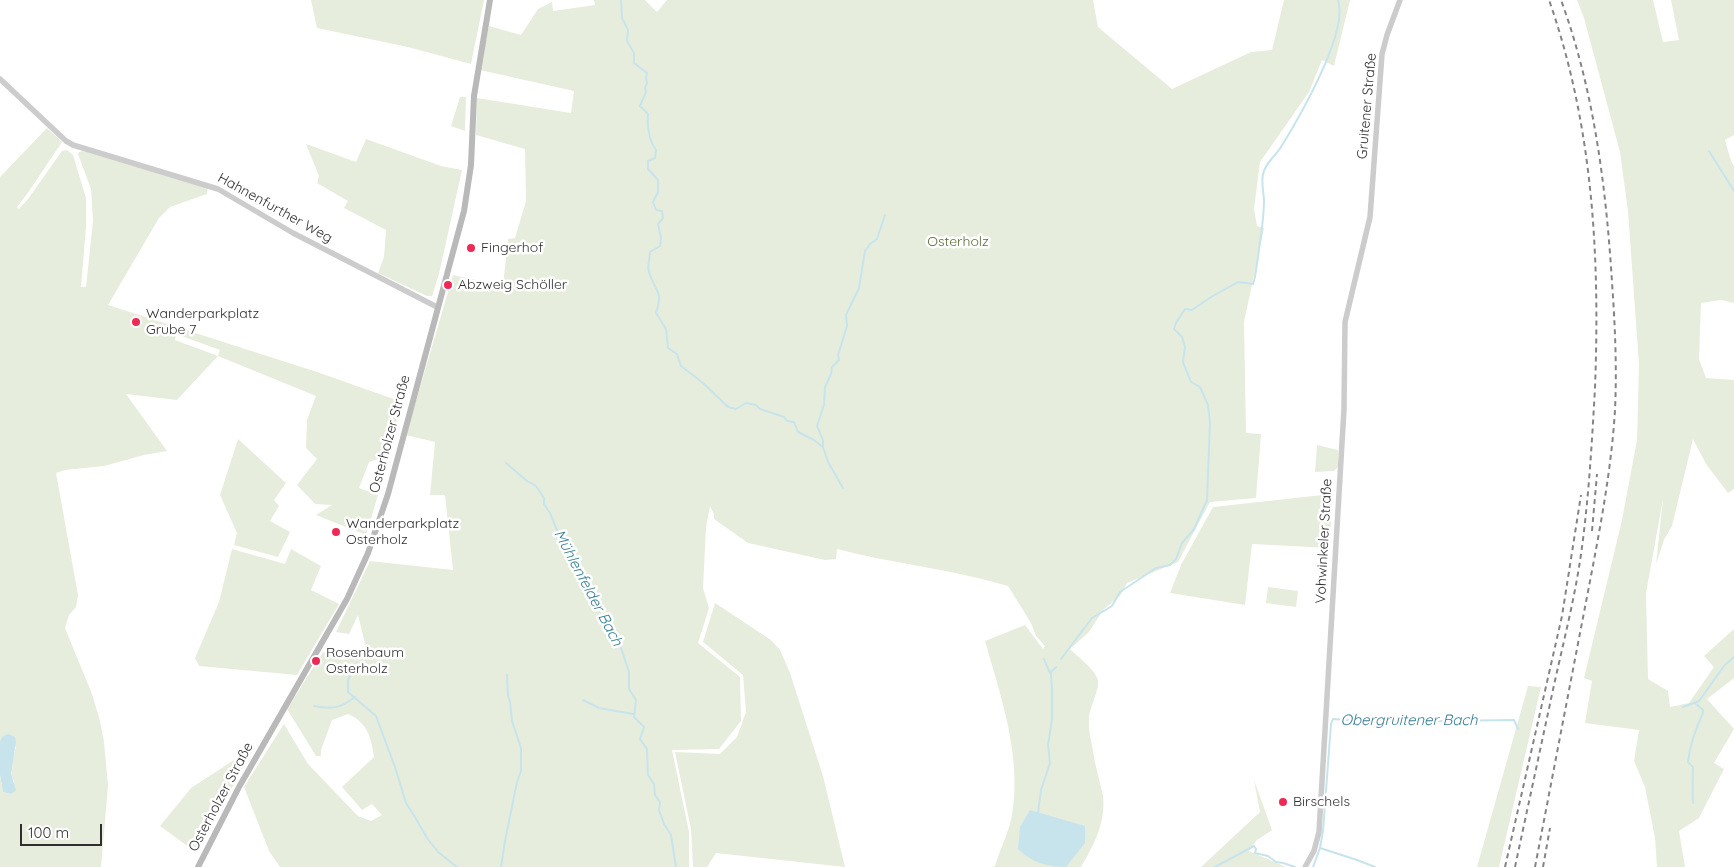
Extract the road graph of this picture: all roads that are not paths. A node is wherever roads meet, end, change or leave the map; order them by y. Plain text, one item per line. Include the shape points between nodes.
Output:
1 (490, 0) edge
2 (1400, 0) edge
3 (0, 79) edge
4 (1370, 217) joint
5 (437, 307) junction
6 (198, 867) edge
7 (1305, 867) edge

1 - 5 main road, Osterholzer Straße via 474,96 468,189
2 - 4 street, Gruitener Straße via 1382,54
3 - 5 street, Hahnenfurther Weg via 73,145 218,189 293,233
4 - 7 street, Vohwinkeler Straße via 1345,322 1344,409 1319,834
5 - 6 main road, Osterholzer Straße via 388,494 364,564

